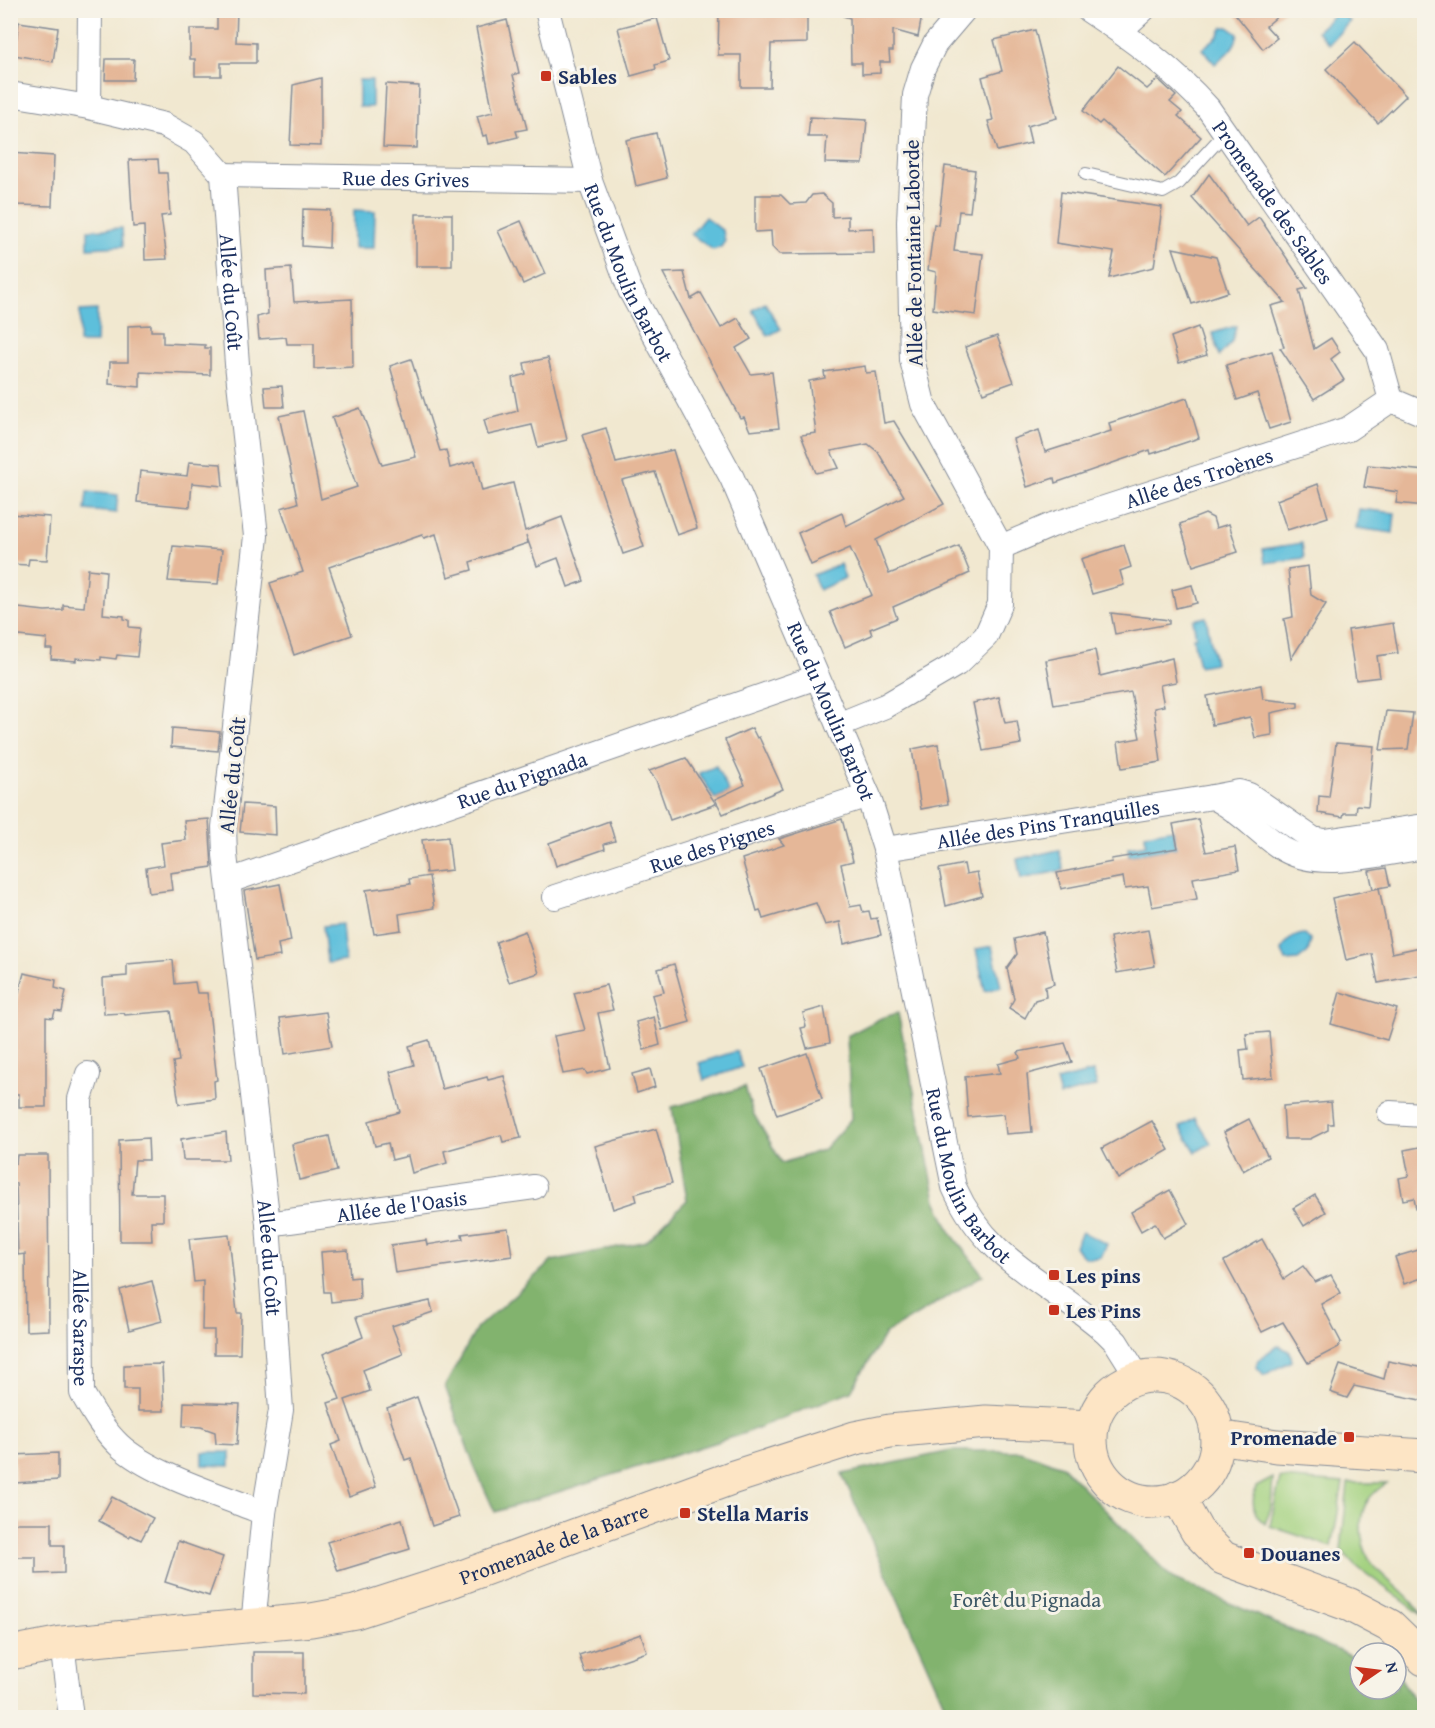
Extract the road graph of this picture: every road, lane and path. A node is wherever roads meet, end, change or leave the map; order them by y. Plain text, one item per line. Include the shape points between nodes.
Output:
1 (90, 10) edge
2 (547, 10) edge
3 (964, 10) edge
4 (1088, 10) edge
5 (1143, 10) edge
6 (1120, 31) junction
7 (10, 94) edge
8 (89, 107) junction
9 (1225, 133) junction
10 (1086, 174) dead end
11 (223, 175) junction
12 (590, 181) junction
13 (1391, 400) junction
14 (1425, 414) edge
15 (1001, 546) junction
16 (817, 676) junction
17 (838, 725) junction
18 (867, 795) junction
19 (1213, 797) junction
20 (1425, 826) edge
21 (1425, 847) edge
22 (885, 849) junction
23 (229, 881) junction
24 (555, 897) dead end
25 (88, 1074) dead end
26 (1390, 1113) dead end
27 (1425, 1114) edge
28 (534, 1187) dead end
29 (268, 1224) junction
30 (1138, 1377) junction
31 (1091, 1427) junction
32 (1217, 1437) junction
33 (1425, 1456) edge
34 (1178, 1497) junction
35 (264, 1514) junction
36 (253, 1626) junction
37 (62, 1643) junction
38 (10, 1653) edge
39 (1425, 1659) edge
40 (71, 1718) edge

1 - 8 street
2 - 12 street, Rue du Moulin Barbot
3 - 15 street, Allée de Fontaine Laborde via 935,44 915,95 909,222 912,360 923,404
4 - 6 street, Promenade des Sables
5 - 6 street
6 - 9 street, Promenade des Sables via 1183,80
7 - 8 street
8 - 11 street via 164,125 194,142
9 - 10 lane via 1179,183 1163,192
9 - 13 street, Promenade des Sables via 1377,350
11 - 12 street, Rue des Grives
11 - 23 street, Allée du Coût via 237,364 256,536 224,827
12 - 16 street, Rue du Moulin Barbot via 630,290 732,478
13 - 14 street
13 - 15 street, Allée des Troènes via 1348,429 1052,525
15 - 17 street, Allée de Fontaine Laborde via 1000,604 986,636 947,670 885,706
16 - 17 street, Rue du Moulin Barbot
16 - 23 street, Rue du Pignada
17 - 18 street, Rue du Moulin Barbot
18 - 22 street, Rue du Moulin Barbot
18 - 24 street, Rue des Pignes
19 - 20 street, Allée des Pins Tranquilles via 1239,792 1249,795 1313,839 1325,841
19 - 21 street via 1281,848 1310,860
19 - 22 street, Allée des Pins Tranquilles
22 - 30 street, Rue du Moulin Barbot via 943,1141 954,1187 965,1212 1008,1261 1092,1319 1116,1342
23 - 29 street, Allée du Coût
25 - 35 street, Allée Saraspe via 80,1099 82,1393 99,1422 120,1446 139,1459
26 - 27 street
28 - 29 street, Allée de l'Oasis
29 - 35 street, Allée du Coût via 281,1410
30 - 31 main road via 1107,1395
30 - 32 main road via 1156,1375 1192,1388 1214,1418
31 - 34 main road via 1096,1465 1114,1488 1140,1501
31 - 36 main road, Promenade de la Barre via 986,1422 855,1438 734,1477 379,1605 311,1620
32 - 33 main road via 1277,1446
32 - 34 main road via 1215,1456 1207,1473 1194,1488
34 - 39 main road via 1197,1531 1222,1558 1350,1605 1390,1626
35 - 36 street, Allée du Coût
36 - 37 main road, Promenade de la Barre
37 - 38 main road, Promenade de la Barre
37 - 40 street

